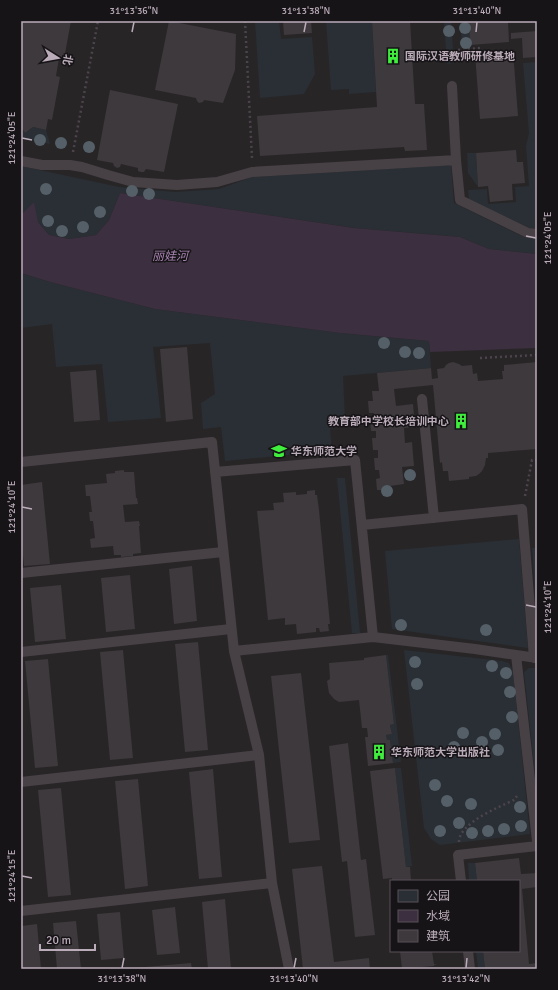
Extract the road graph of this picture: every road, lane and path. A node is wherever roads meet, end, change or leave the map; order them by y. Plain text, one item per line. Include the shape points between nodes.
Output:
1 (98, 21) edge
2 (245, 21) edge
3 (481, 48) dead end
4 (458, 50) dead end
5 (452, 86) dead end
6 (456, 160) junction
7 (21, 161) edge
8 (70, 165) junction
9 (252, 172) junction
10 (537, 234) edge
11 (537, 355) edge
12 (480, 358) dead end
13 (422, 399) dead end
14 (537, 460) edge
15 (21, 462) edge
16 (216, 472) junction
17 (522, 509) junction
18 (434, 518) junction
19 (362, 525) junction
20 (223, 552) junction
21 (21, 573) edge
22 (231, 629) junction
23 (373, 637) junction
24 (234, 651) junction
25 (21, 652) edge
26 (516, 655) junction
27 (536, 658) edge
28 (260, 755) junction
29 (21, 782) edge
30 (530, 782) junction
31 (537, 841) edge
32 (537, 846) edge
33 (458, 855) junction
34 (461, 880) edge
35 (272, 883) junction
36 (21, 911) edge
37 (468, 952) edge
38 (289, 969) edge
39 (470, 969) edge

1 - 8 path
2 - 9 path
3 - 4 path
5 - 6 lane
6 - 9 lane
6 - 10 lane via 460,200 528,233
7 - 8 lane via 42,165
8 - 9 lane via 133,182 177,185 217,182
11 - 12 path
13 - 18 lane
14 - 17 path via 532,460
15 - 16 lane via 212,442
16 - 19 lane via 355,460
16 - 20 lane
17 - 18 lane
17 - 27 lane
18 - 19 lane
19 - 23 lane
20 - 21 lane
20 - 22 lane
22 - 24 lane
22 - 25 lane
23 - 24 lane
23 - 26 lane
24 - 28 lane
26 - 27 lane
26 - 30 lane
28 - 29 lane
28 - 35 lane
30 - 31 lane
30 - 33 path via 514,800 467,826 459,838
32 - 33 lane
33 - 34 lane
35 - 36 lane
35 - 38 lane
37 - 39 lane

